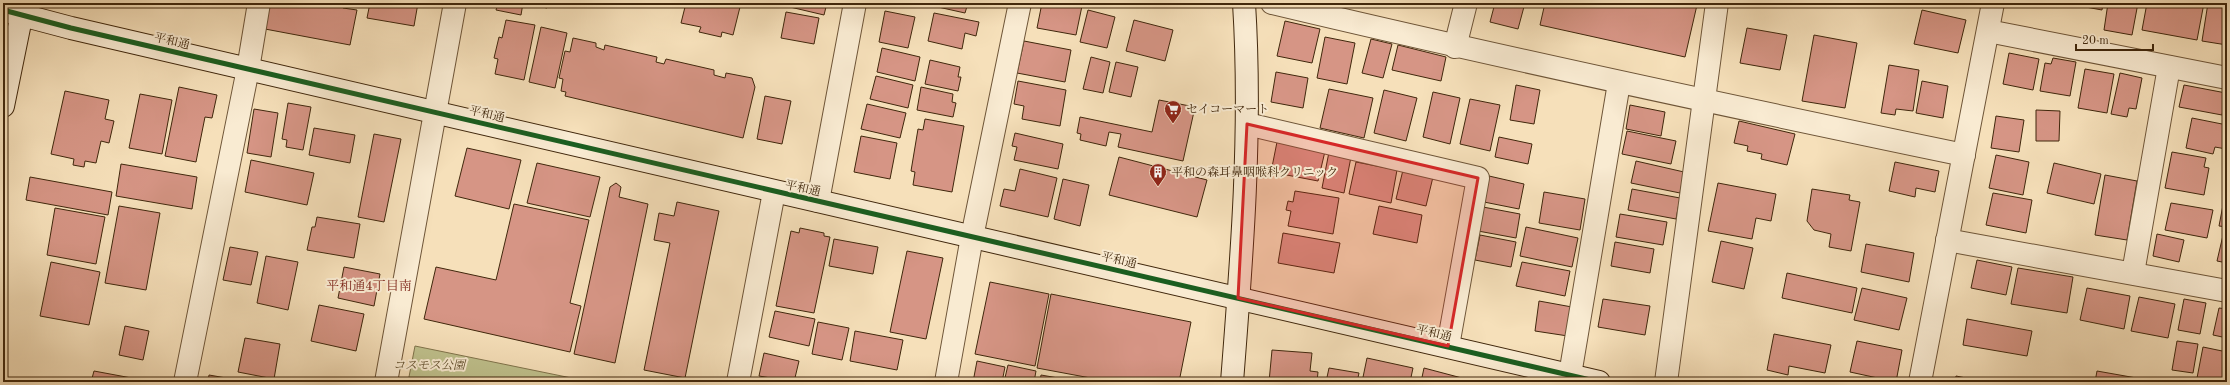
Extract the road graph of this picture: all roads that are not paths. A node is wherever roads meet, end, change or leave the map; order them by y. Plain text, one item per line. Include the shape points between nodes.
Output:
1 (259, 3) edge
2 (455, 3) edge
3 (855, 3) edge
4 (1020, 3) edge
5 (1244, 3) edge
6 (1272, 3) edge
7 (1466, 3) edge
8 (1717, 3) edge
9 (1993, 3) edge
10 (16, 9) edge
11 (1988, 31) junction
12 (1455, 47) junction
13 (2169, 67) junction
14 (248, 69) junction
15 (2227, 78) edge
16 (1619, 83) junction
17 (1704, 102) junction
18 (3, 106) edge
19 (436, 112) junction
20 (1247, 124) junction
21 (1964, 155) junction
22 (774, 192) junction
23 (818, 201) junction
24 (972, 237) junction
25 (1947, 240) junction
26 (2133, 273) junction
27 (2227, 291) edge
28 (1238, 298) junction
29 (1448, 346) junction
30 (1570, 375) junction
31 (185, 382) edge
32 (386, 382) edge
33 (738, 382) edge
34 (946, 382) edge
35 (1232, 382) edge
36 (1599, 382) edge
37 (1666, 382) edge
38 (1920, 382) edge

1 - 14 street
2 - 19 street
3 - 23 street
4 - 24 street
5 - 20 street via 1248,60
6 - 12 street
7 - 12 street
8 - 17 street
9 - 11 street
10 - 14 street, 平和通
10 - 18 street
11 - 13 street
11 - 21 street
12 - 16 street
13 - 15 street
13 - 26 street
14 - 19 street, 平和通
14 - 31 street
16 - 17 street
16 - 30 street
17 - 21 street
17 - 37 street
19 - 22 street, 平和通
19 - 32 street
20 - 28 street
20 - 29 street via 1478,178
21 - 25 street
22 - 23 street, 平和通
22 - 33 street
23 - 24 street, 平和通
24 - 28 street, 平和通
24 - 34 street
25 - 26 street
25 - 38 street
26 - 27 street
28 - 29 street, 平和通
28 - 35 street
29 - 30 street, 平和通
30 - 36 street, 平和通

